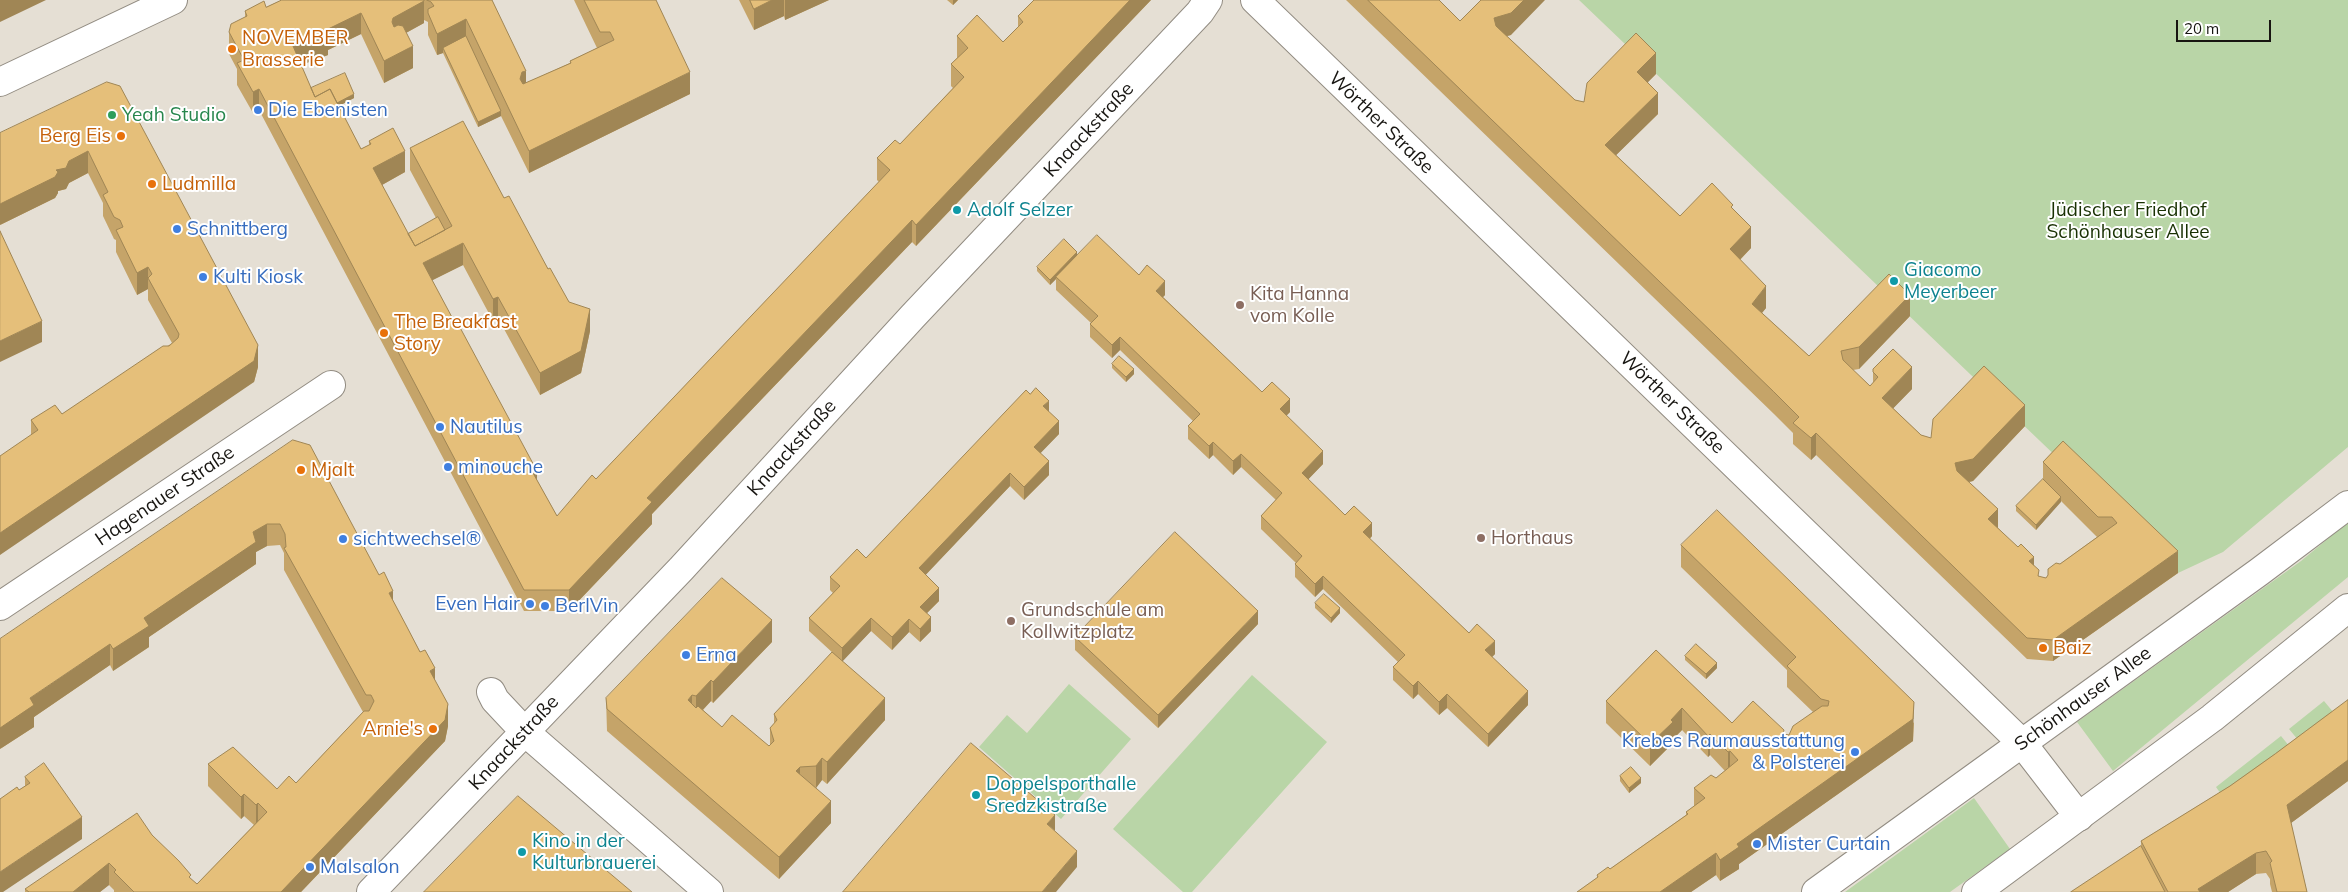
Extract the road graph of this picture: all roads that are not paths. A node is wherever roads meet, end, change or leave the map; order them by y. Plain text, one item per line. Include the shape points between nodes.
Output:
1 (173, 0) edge
2 (1208, 0) edge
3 (1254, 0) edge
4 (0, 82) edge
5 (331, 385) dead end
6 (2348, 505) edge
7 (0, 606) edge
8 (2348, 608) edge
9 (491, 692) dead end
10 (524, 732) junction
11 (2022, 742) junction
12 (2078, 817) junction
13 (371, 892) edge
14 (710, 892) edge
15 (1816, 892) edge
16 (1976, 892) edge

1 - 4 street
2 - 10 street, Knaackstraße via 681,569
3 - 11 street, Wörther Straße
5 - 7 street, Hagenauer Straße
6 - 11 street, Schönhauser Allee
8 - 12 street via 2220,712
9 - 10 street
10 - 13 street, Knaackstraße
10 - 14 street
11 - 12 street, Wörther Straße
11 - 15 street, Schönhauser Allee
12 - 16 street

